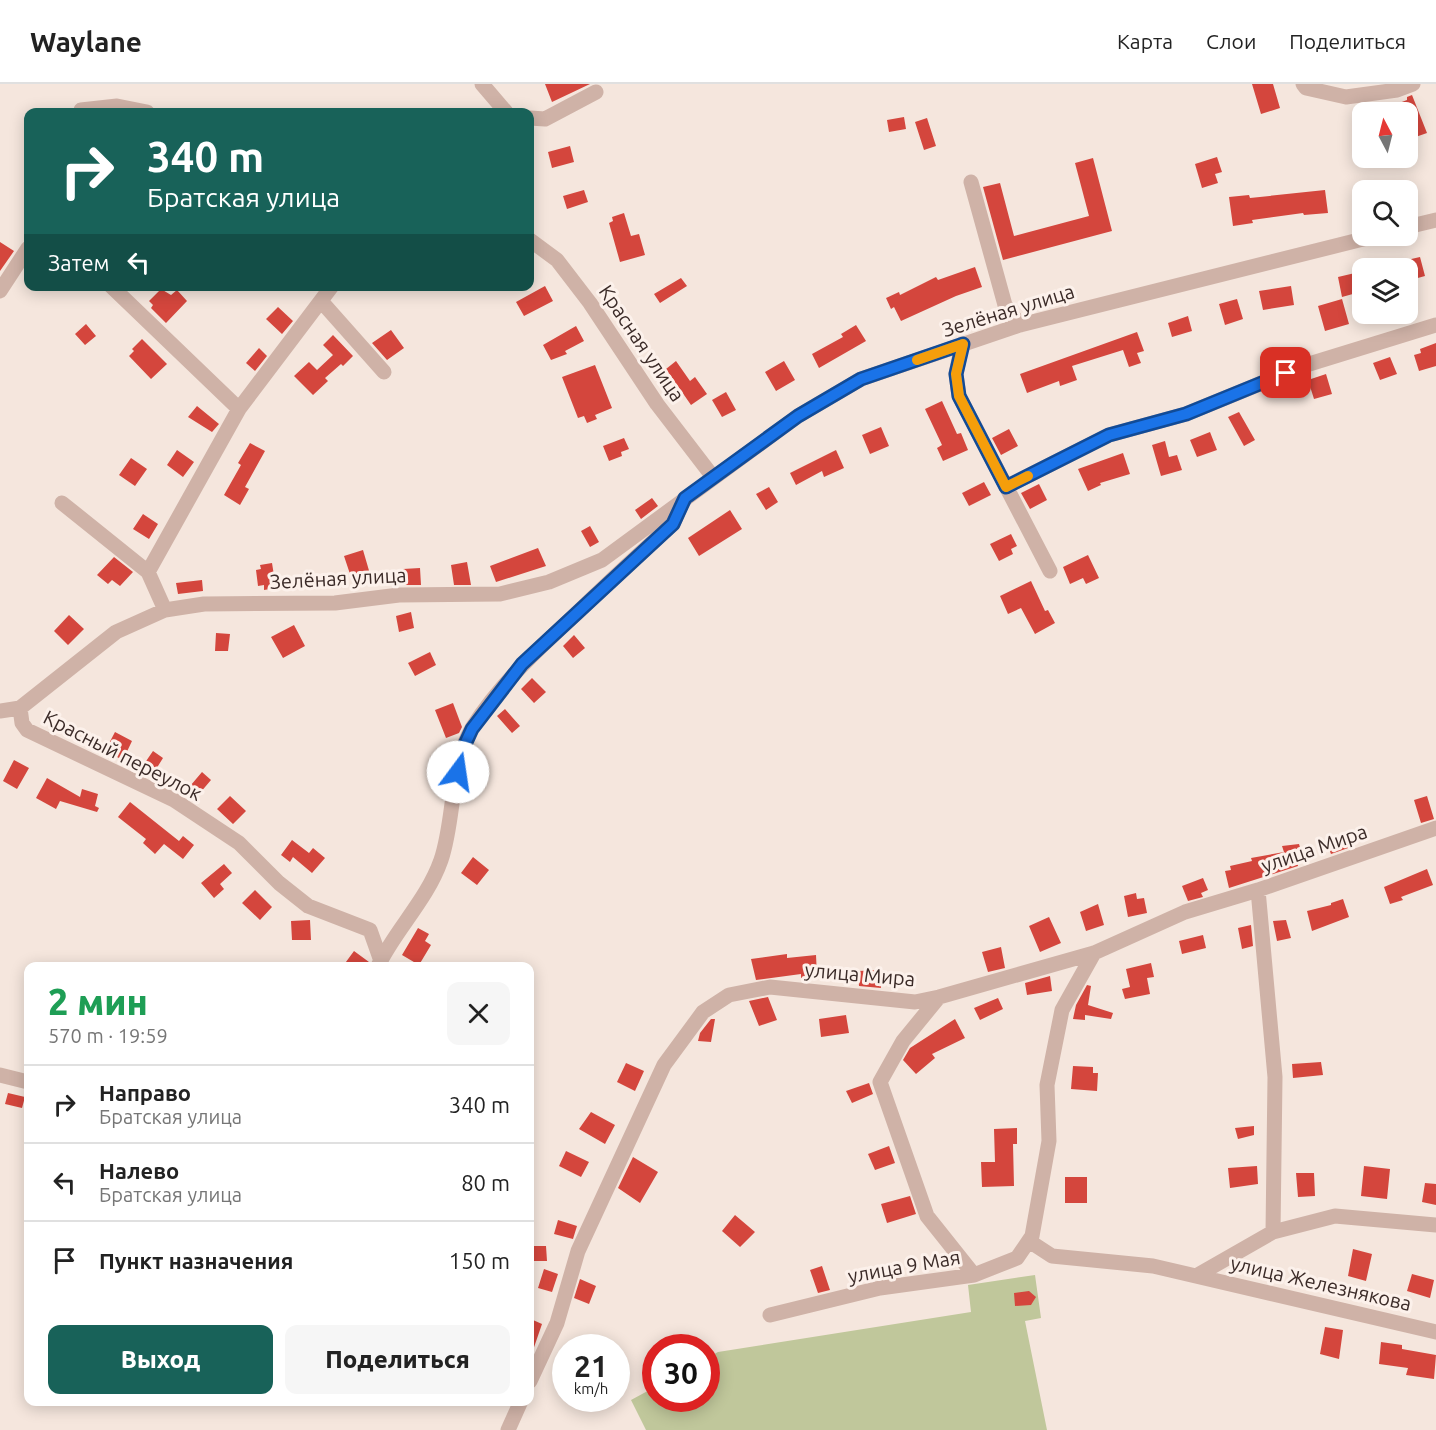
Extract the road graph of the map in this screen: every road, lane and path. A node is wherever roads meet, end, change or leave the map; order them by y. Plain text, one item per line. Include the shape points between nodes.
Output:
1 (482, 84) edge
2 (1303, 84) edge
3 (1413, 84) edge
4 (596, 92) dead end
5 (99, 108) edge
6 (127, 108) edge
7 (503, 108) edge
8 (534, 118) edge
9 (971, 182) dead end
10 (1436, 220) edge
11 (1418, 224) edge
12 (1352, 242) edge
13 (534, 243) edge
14 (24, 254) edge
15 (0, 291) edge
16 (116, 291) edge
17 (328, 291) edge
18 (321, 301) junction
19 (1020, 325) junction
20 (1436, 325) edge
21 (963, 344) junction
22 (384, 372) dead end
23 (239, 409) junction
24 (713, 477) junction
25 (1006, 487) junction
26 (685, 498) junction
27 (62, 503) dead end
28 (1050, 571) dead end
29 (148, 572) junction
30 (165, 610) junction
31 (21, 708) junction
32 (0, 711) edge
33 (1436, 828) edge
34 (1258, 890) junction
35 (400, 928) junction
36 (370, 930) junction
37 (1094, 953) junction
38 (380, 962) edge
39 (381, 962) edge
40 (939, 997) junction
41 (0, 1075) edge
42 (24, 1081) edge
43 (1436, 1225) edge
44 (1273, 1232) junction
45 (1030, 1238) junction
46 (974, 1275) junction
47 (1196, 1276) junction
48 (770, 1315) dead end
49 (1436, 1332) edge
50 (534, 1372) edge
51 (519, 1406) edge
52 (508, 1430) edge

1 - 7 street
2 - 3 street via 1346,97
4 - 8 street via 545,119
5 - 6 street
9 - 19 street via 1005,305
10 - 11 street
12 - 19 street, Зелёная улица
13 - 24 street, Красная улица via 557,260 590,303 657,404
14 - 15 street
16 - 23 street
17 - 18 street
18 - 22 street
18 - 23 street
19 - 21 street, Зелёная улица
20 - 25 street via 1306,365 1186,414 1109,435
21 - 24 street, Зелёная улица via 861,379 798,416
21 - 25 street via 956,374 959,396
23 - 29 street
24 - 26 street, Зелёная улица
25 - 28 street
26 - 30 street, Зелёная улица via 602,560 549,582 500,594 399,595 335,603 204,604
26 - 35 street, Зелёная улица via 673,524 522,664 472,729 461,753 441,860 425,895
27 - 29 street
29 - 30 street
30 - 31 street, Зелёная улица via 116,632
31 - 32 street
31 - 36 street, Красный переулок via 27,730 174,800 239,843 308,906
33 - 34 street, улица Мира
34 - 37 street, улица Мира via 1185,912
34 - 44 street via 1275,1077
35 - 36 street
35 - 39 street
36 - 38 street
37 - 40 street, улица Мира
37 - 45 street via 1062,1010 1047,1085 1049,1140
40 - 46 street via 903,1041 880,1082 927,1216
40 - 50 street, улица Мира via 915,1002 770,987 729,994 703,1012 664,1065 579,1251 557,1323
41 - 42 street
43 - 44 street via 1335,1216
44 - 47 street
45 - 46 street, улица 9 Мая via 1017,1258
45 - 47 street, улица Железнякова via 1052,1256 1153,1266
46 - 48 street, улица 9 Мая via 880,1288
47 - 49 street, улица Железнякова
51 - 52 street

